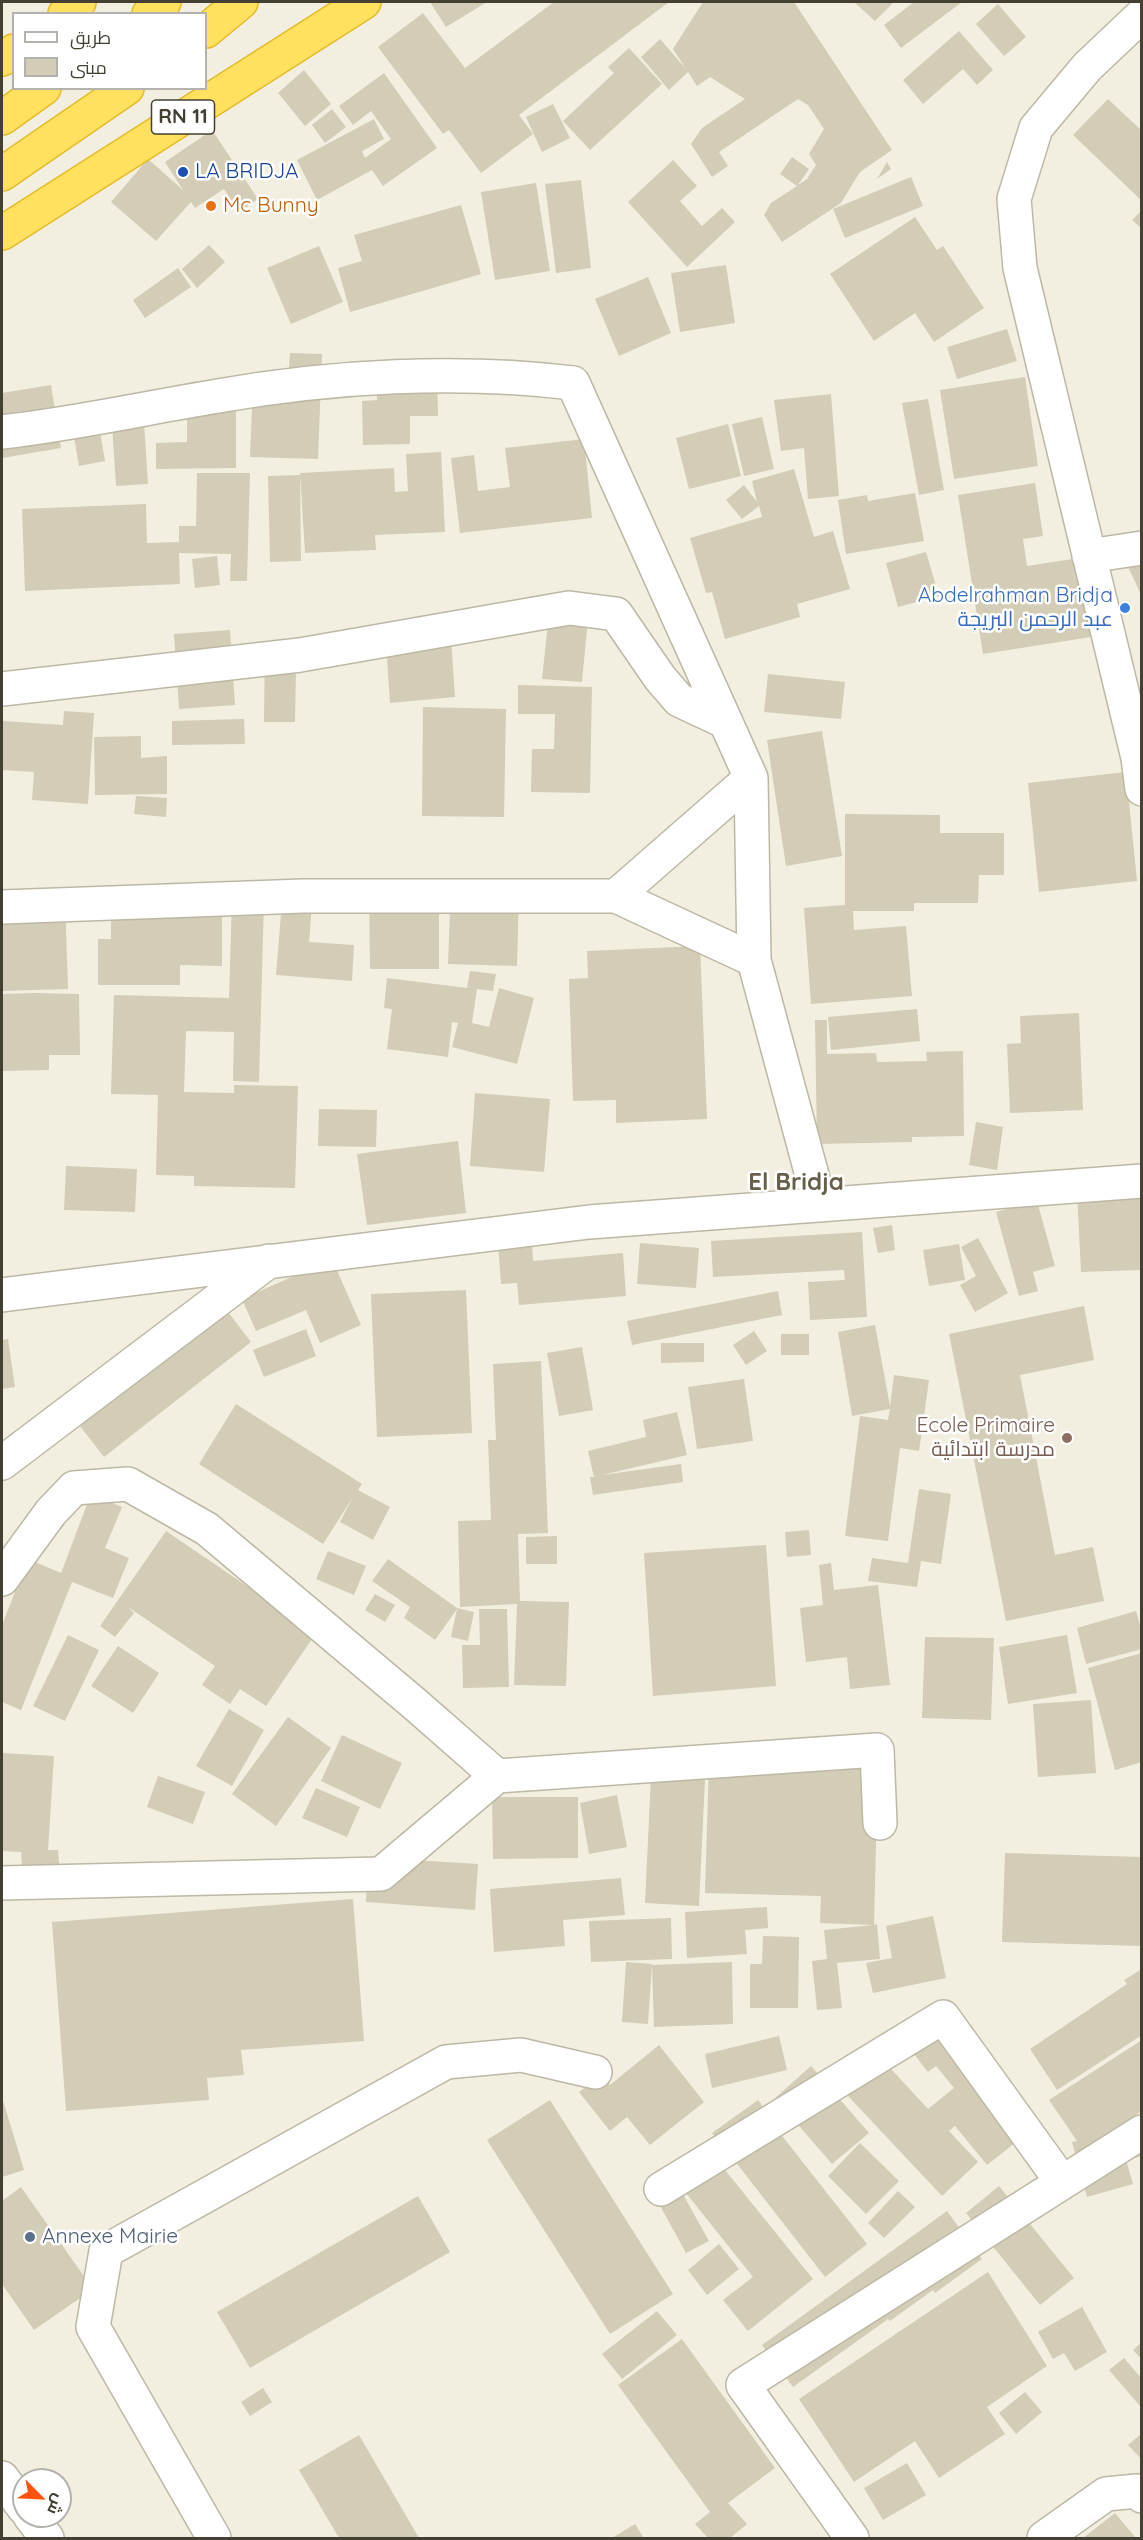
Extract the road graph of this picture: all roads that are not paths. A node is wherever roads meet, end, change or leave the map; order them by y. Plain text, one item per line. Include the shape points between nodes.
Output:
1 (79, 2) edge
2 (164, 2) edge
3 (241, 2) edge
4 (364, 2) edge
5 (67, 12) edge
6 (152, 12) edge
7 (1142, 15) edge
8 (207, 30) edge
9 (41, 90) edge
10 (124, 90) edge
11 (2, 118) edge
12 (2, 174) edge
13 (2, 233) edge
14 (2, 432) edge
15 (1142, 548) edge
16 (1089, 556) junction
17 (2, 689) edge
18 (726, 722) junction
19 (751, 778) junction
20 (1142, 789) edge
21 (616, 896) junction
22 (2, 907) edge
23 (754, 960) junction
24 (1142, 1181) edge
25 (820, 1205) junction
26 (271, 1260) junction
27 (2, 1295) edge
28 (2, 1463) edge
29 (2, 1579) edge
30 (496, 1776) junction
31 (880, 1823) dead end
32 (2, 1883) edge
33 (595, 2072) dead end
34 (1142, 2132) edge
35 (1062, 2182) junction
36 (660, 2189) dead end
37 (2, 2478) edge
38 (12, 2492) edge
39 (1142, 2496) edge
40 (214, 2538) edge
41 (852, 2538) edge
42 (1044, 2538) edge

1 - 5 highway
2 - 6 highway
3 - 8 highway
4 - 13 highway, RN 11
7 - 16 street via 1087,67 1036,128 1014,199 1020,268
9 - 11 highway
10 - 12 highway
14 - 18 street via 57,426 219,395 354,378 525,377 573,383
15 - 16 street
16 - 20 street
17 - 18 street via 300,655 569,609 616,614 680,700
18 - 19 street
19 - 21 street
19 - 23 street
21 - 22 street via 303,896
21 - 23 street
23 - 25 street
24 - 25 street
25 - 26 street via 590,1222
26 - 27 street
26 - 28 street
29 - 30 street via 51,1512 74,1488 128,1484 207,1529
30 - 31 street via 877,1750
30 - 32 street via 381,1874
33 - 40 street via 521,2055 446,2062 106,2251 93,2327
34 - 35 street
35 - 36 street via 943,2016
35 - 41 street via 743,2385
37 - 38 street
39 - 42 street via 1137,2491 1106,2494

